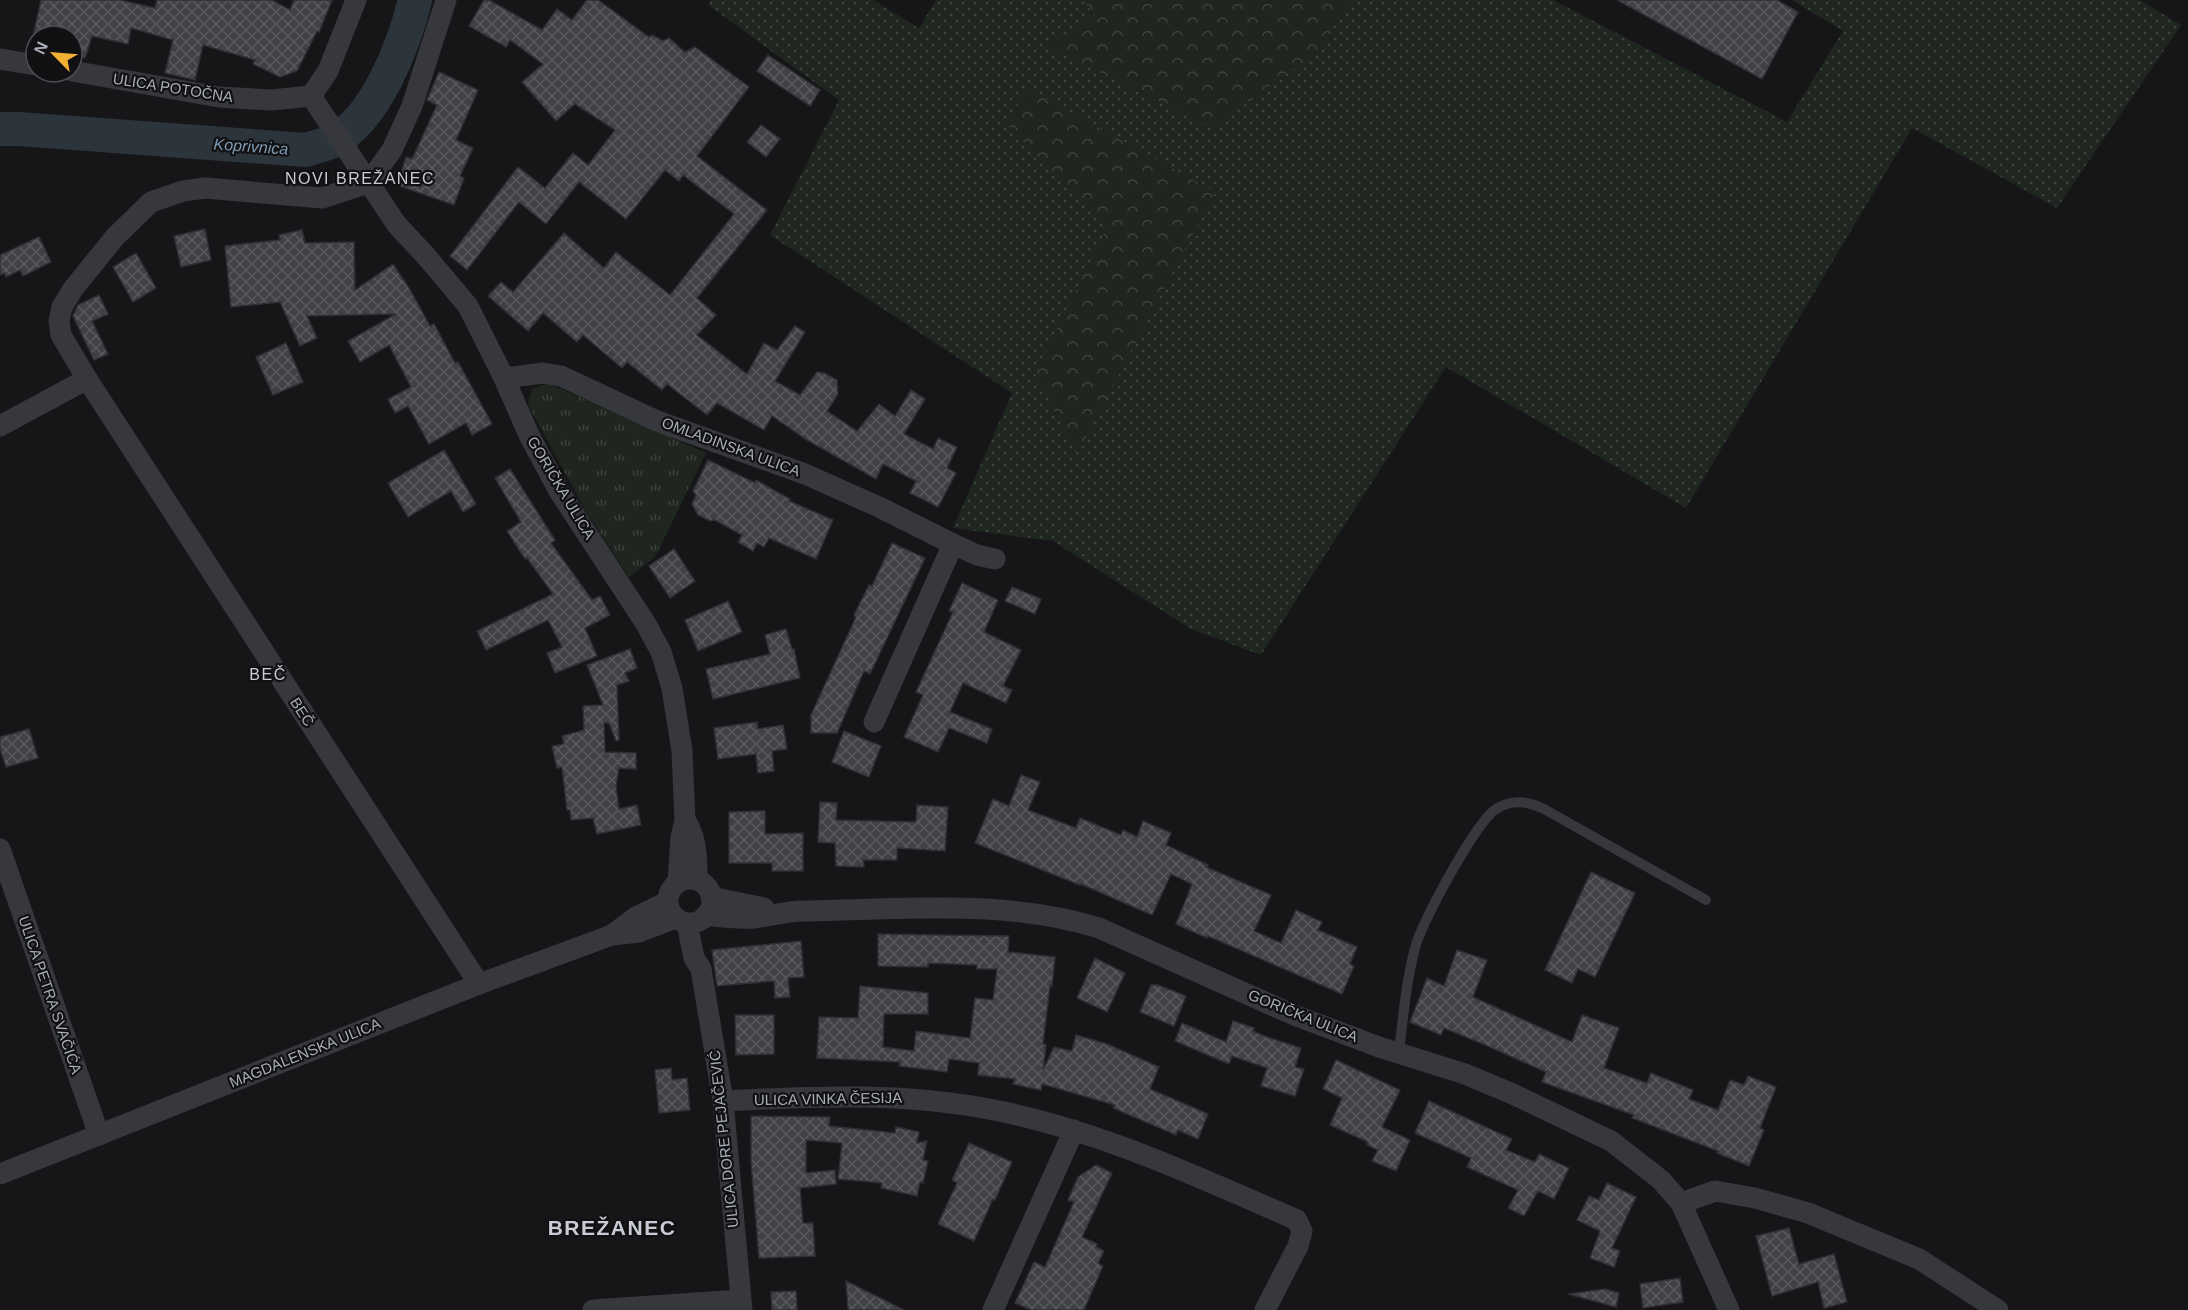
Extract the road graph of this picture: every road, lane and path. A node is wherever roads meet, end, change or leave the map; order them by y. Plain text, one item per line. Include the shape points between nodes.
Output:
1 (356, 0) edge
2 (446, 0) edge
3 (0, 60) edge
4 (24, 63) edge
5 (84, 73) edge
6 (315, 102) junction
7 (368, 183) junction
8 (504, 378) junction
9 (87, 379) junction
10 (0, 426) edge
11 (954, 544) junction
12 (995, 559) dead end
13 (874, 722) dead end
14 (1, 853) edge
15 (687, 881) junction
16 (1706, 900) dead end
17 (691, 913) junction
18 (479, 984) junction
19 (1399, 1053) junction
20 (723, 1101) junction
21 (1074, 1130) junction
22 (99, 1135) junction
23 (0, 1174) edge
24 (1680, 1203) junction
25 (741, 1305) edge
26 (592, 1310) edge
27 (993, 1310) edge
28 (1266, 1310) edge
29 (1729, 1310) edge
30 (1998, 1310) edge

1 - 6 street
2 - 7 street via 412,106 392,150
3 - 4 street
5 - 6 street, ULICA POTOČNA via 219,98
6 - 7 street, GORIČKA ULICA
7 - 8 street, GORIČKA ULICA via 397,225 468,306
7 - 9 street via 322,198 206,188 151,202 86,271 62,307 61,335
8 - 11 street, OMLADINSKA ULICA via 561,375 657,421 805,474
8 - 15 street, GORIČKA ULICA via 559,491 661,652 672,688 682,751 686,821 681,837
9 - 10 street
9 - 18 street, BEČ
11 - 12 street, OMLADINSKA ULICA
11 - 13 street
14 - 22 street, ULICA PETRA SVAČIĆA
15 - 17 street via 670,891
15 - 17 street via 706,886
16 - 19 lane via 1544,809 1529,802 1506,804 1494,810 1480,826 1422,929 1415,948
17 - 18 street, MAGDALENSKA ULICA via 636,916 612,935
17 - 19 street, GORIČKA ULICA via 978,908 1078,921 1294,1015
17 - 20 street, ULICA DORE PEJAČEVIĆ via 705,955 701,969
18 - 22 street, MAGDALENSKA ULICA
19 - 24 street, GORIČKA ULICA via 1465,1074 1611,1142 1660,1180
20 - 21 street, ULICA VINKA ČESIJA via 906,1098 997,1110
20 - 25 street, ULICA DORE PEJAČEVIĆ
21 - 27 street
21 - 28 street, ULICA VINKA ČESIJA via 1297,1220 1302,1231 1298,1246
22 - 23 street, MAGDALENSKA ULICA
24 - 29 street, GORIČKA ULICA
24 - 30 street via 1715,1191 1808,1213 1919,1259
25 - 26 street

